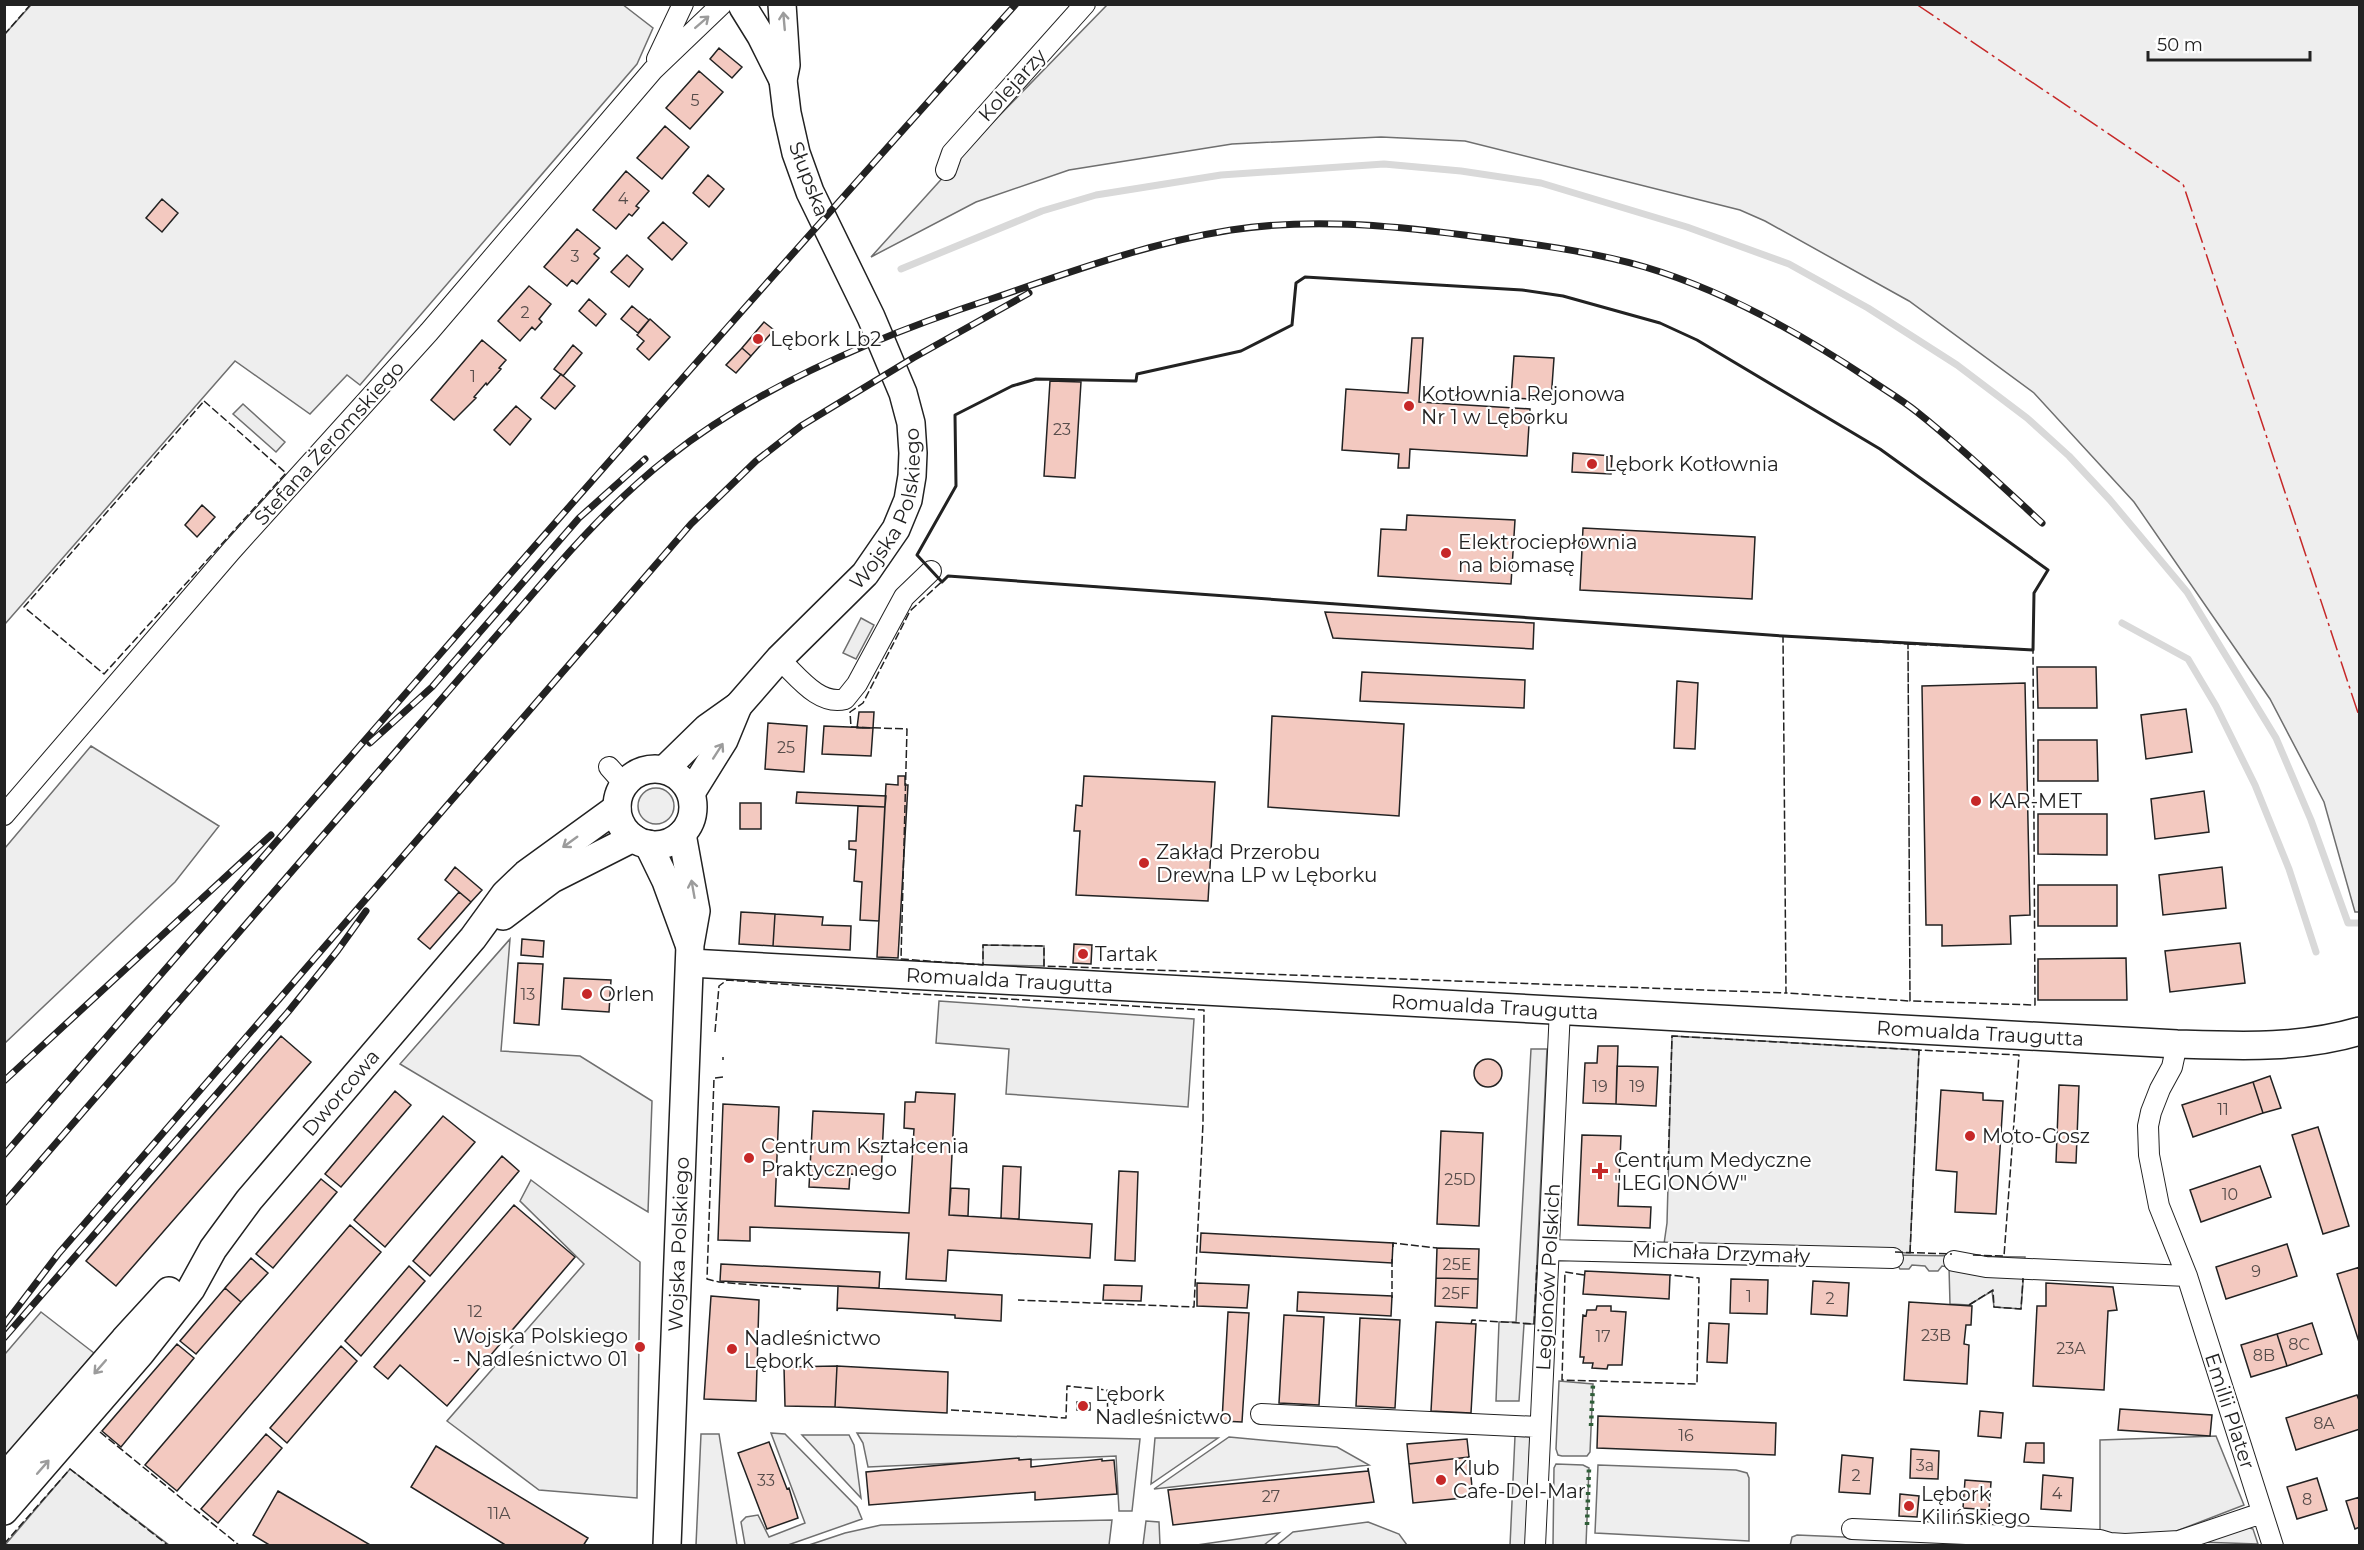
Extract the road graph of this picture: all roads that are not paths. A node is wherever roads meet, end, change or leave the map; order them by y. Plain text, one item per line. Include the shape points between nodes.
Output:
1 (683, 4) edge
2 (782, 4) edge
3 (1085, 4) edge
4 (739, 5) edge
5 (652, 70) junction
6 (783, 80) junction
7 (946, 170) dead end
8 (849, 273) joint
9 (931, 571) dead end
10 (779, 659) junction
11 (738, 706) junction
12 (664, 769) junction
13 (617, 786) junction
14 (691, 793) junction
15 (4, 815) edge
16 (682, 834) junction
17 (640, 841) junction
18 (473, 938) junction
19 (690, 954) junction
20 (1560, 1009) junction
21 (2360, 1031) edge
22 (2177, 1044) junction
23 (1550, 1250) junction
24 (1893, 1258) dead end
25 (1954, 1261) dead end
26 (2187, 1276) junction
27 (132, 1347) junction
28 (1261, 1414) dead end
29 (1539, 1426) junction
30 (4, 1478) edge
31 (4, 1511) edge
32 (2262, 1513) junction
33 (1852, 1529) dead end
34 (667, 1545) edge
35 (1535, 1545) edge
36 (2273, 1545) edge

1 - 5 street, Stefana Żeromskiego
6 -> 2 street, Słupska via 786,65
3 - 7 street, Kolejarzy via 952,153
5 -> 4 street, Stefana Żeromskiego
4 - 6 street, Słupska via 761,36
5 - 15 street, Stefana Żeromskiego via 429,332 232,550
6 - 8 street, Słupska via 802,172
8 - 10 street, Wojska Polskiego via 908,407 913,453 908,500 896,529 874,562
9 - 10 street via 904,597 845,699 832,701 819,696
10 - 11 street, Wojska Polskiego
11 - 12 street, Wojska Polskiego via 707,728
14 -> 11 street, Wojska Polskiego via 724,740
12 - 13 street via 642,771
12 - 14 street via 676,774
13 - 17 street via 619,820
13 -> 18 street, Dworcowa via 505,894
14 - 16 street via 693,815
16 - 17 street via 660,845
19 -> 16 street, Wojska Polskiego via 696,911
17 - 18 street, Dworcowa via 552,879
17 - 19 street, Wojska Polskiego via 666,881
18 - 27 street, Dworcowa via 279,1165 213,1249 178,1281
19 - 20 street, Romualda Traugutta
19 - 34 street, Wojska Polskiego
20 - 22 street, Romualda Traugutta
20 - 23 street, Legionów Polskich
21 - 22 street, Romualda Traugutta via 2300,1044
22 - 26 street, Emilii Plater via 2172,1067 2151,1112 2148,1142 2159,1206
23 - 24 street, Michała Drzymały
23 - 29 street, Legionów Polskich
25 - 26 street via 1986,1267
26 - 32 street, Emilii Plater
27 -> 30 street, Dworcowa
31 -> 27 street, Dworcowa
28 - 29 street
29 - 35 street, Legionów Polskich
32 - 33 street via 2179,1541 2125,1544
32 - 36 street, Emilii Plater

